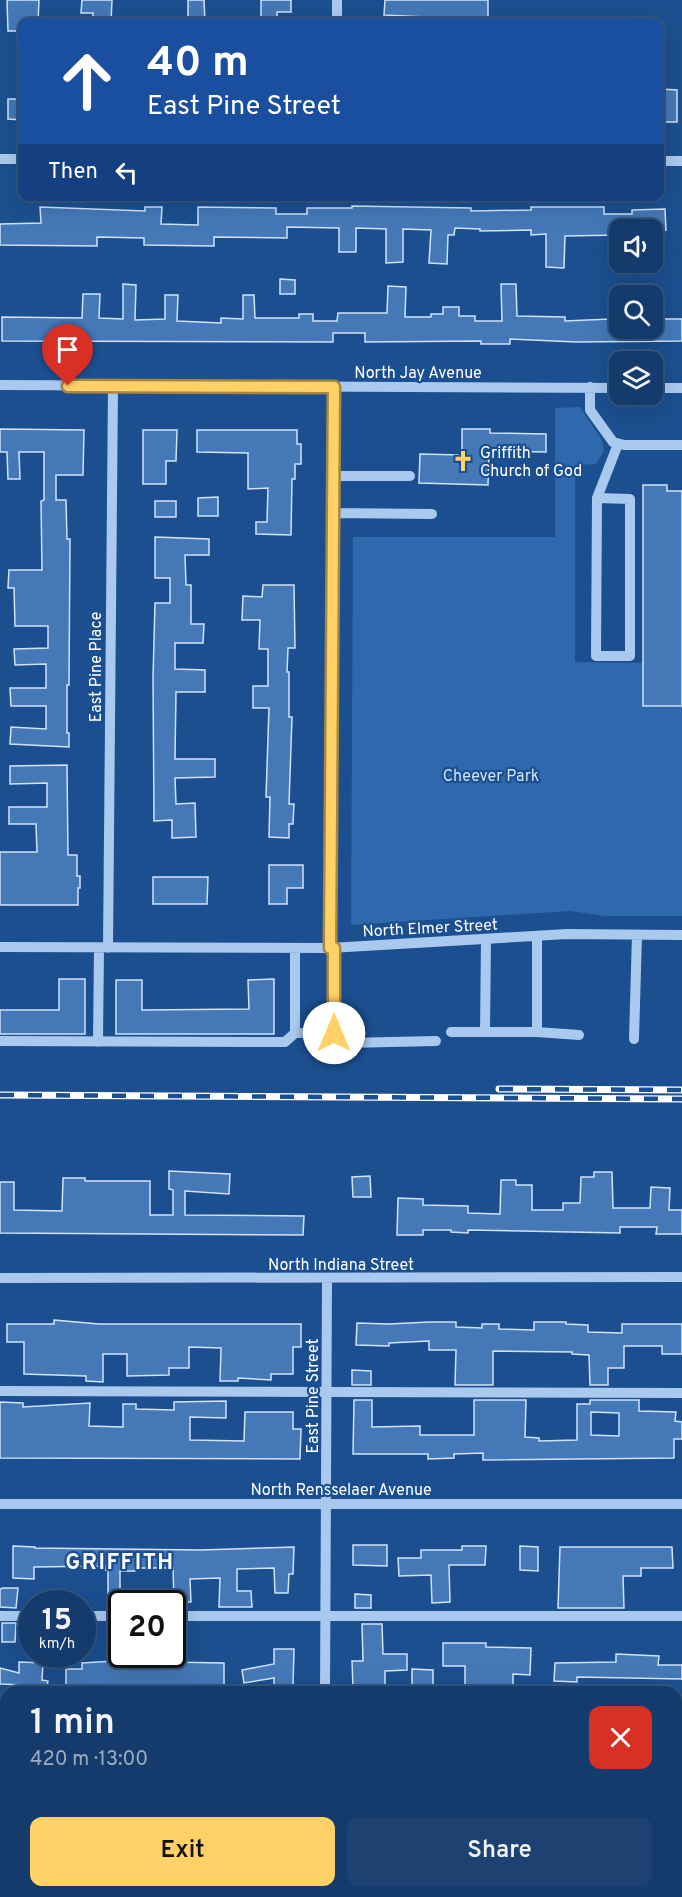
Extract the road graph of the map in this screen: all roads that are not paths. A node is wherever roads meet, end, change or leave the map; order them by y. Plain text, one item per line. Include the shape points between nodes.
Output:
1 (337, 0) edge
2 (337, 18) edge
3 (0, 159) edge
4 (18, 159) edge
5 (664, 161) edge
6 (682, 161) edge
7 (0, 385) edge
8 (113, 386) junction
9 (334, 387) junction
10 (591, 387) junction
11 (609, 388) edge
12 (663, 388) edge
13 (682, 388) edge
14 (618, 444) junction
15 (682, 445) edge
16 (333, 476) junction
17 (410, 476) dead end
18 (597, 498) junction
19 (333, 513) junction
20 (432, 514) dead end
21 (637, 935) junction
22 (682, 935) edge
23 (537, 936) junction
24 (486, 939) junction
25 (0, 947) edge
26 (104, 948) junction
27 (295, 948) junction
28 (332, 948) junction
29 (451, 1032) dead end
30 (485, 1032) junction
31 (537, 1032) junction
32 (295, 1033) junction
33 (334, 1033) junction
34 (579, 1035) dead end
35 (634, 1039) dead end
36 (0, 1041) edge
37 (436, 1041) dead end
38 (98, 1042) junction
39 (682, 1277) edge
40 (0, 1278) edge
41 (327, 1279) junction
42 (0, 1391) edge
43 (327, 1391) junction
44 (682, 1393) edge
45 (0, 1504) edge
46 (326, 1504) junction
47 (682, 1504) edge
48 (0, 1616) edge
49 (18, 1616) edge
50 (186, 1616) edge
51 (326, 1616) junction
52 (682, 1616) edge
53 (325, 1686) edge

1 - 2 street
3 - 4 street
5 - 6 street
7 - 8 street, North Jay Avenue
8 - 9 street, North Jay Avenue
8 - 26 street, East Pine Place
9 - 10 street, North Jay Avenue
9 - 16 street
10 - 11 street, North Jay Avenue
10 - 14 street via 591,410 609,438
12 - 13 street
14 - 15 street
14 - 18 street
16 - 17 street
16 - 19 street
18 - 18 street via 596,656 630,656 630,499
19 - 20 street
19 - 28 street
21 - 22 street, North Elmer Street
21 - 23 street, North Elmer Street
21 - 35 street
23 - 24 street, North Elmer Street
23 - 31 street
24 - 28 street, North Elmer Street
24 - 30 street
25 - 26 street, North Elmer Street
26 - 27 street, North Elmer Street
26 - 38 street, East Pine Place
27 - 28 street, North Elmer Street
27 - 32 street
28 - 33 street
29 - 30 street
30 - 31 street
31 - 34 street
32 - 33 street
32 - 38 street via 285,1042
33 - 37 street via 345,1043
36 - 38 street
39 - 41 street, North Indiana Street
40 - 41 street, North Indiana Street
41 - 43 street, East Pine Street
42 - 43 street
43 - 44 street
43 - 46 street, East Pine Street
45 - 46 street, North Rensselaer Avenue
46 - 47 street, North Rensselaer Avenue
46 - 51 street, East Pine Street
48 - 49 street
50 - 51 street
51 - 52 street
51 - 53 street, East Pine Street

